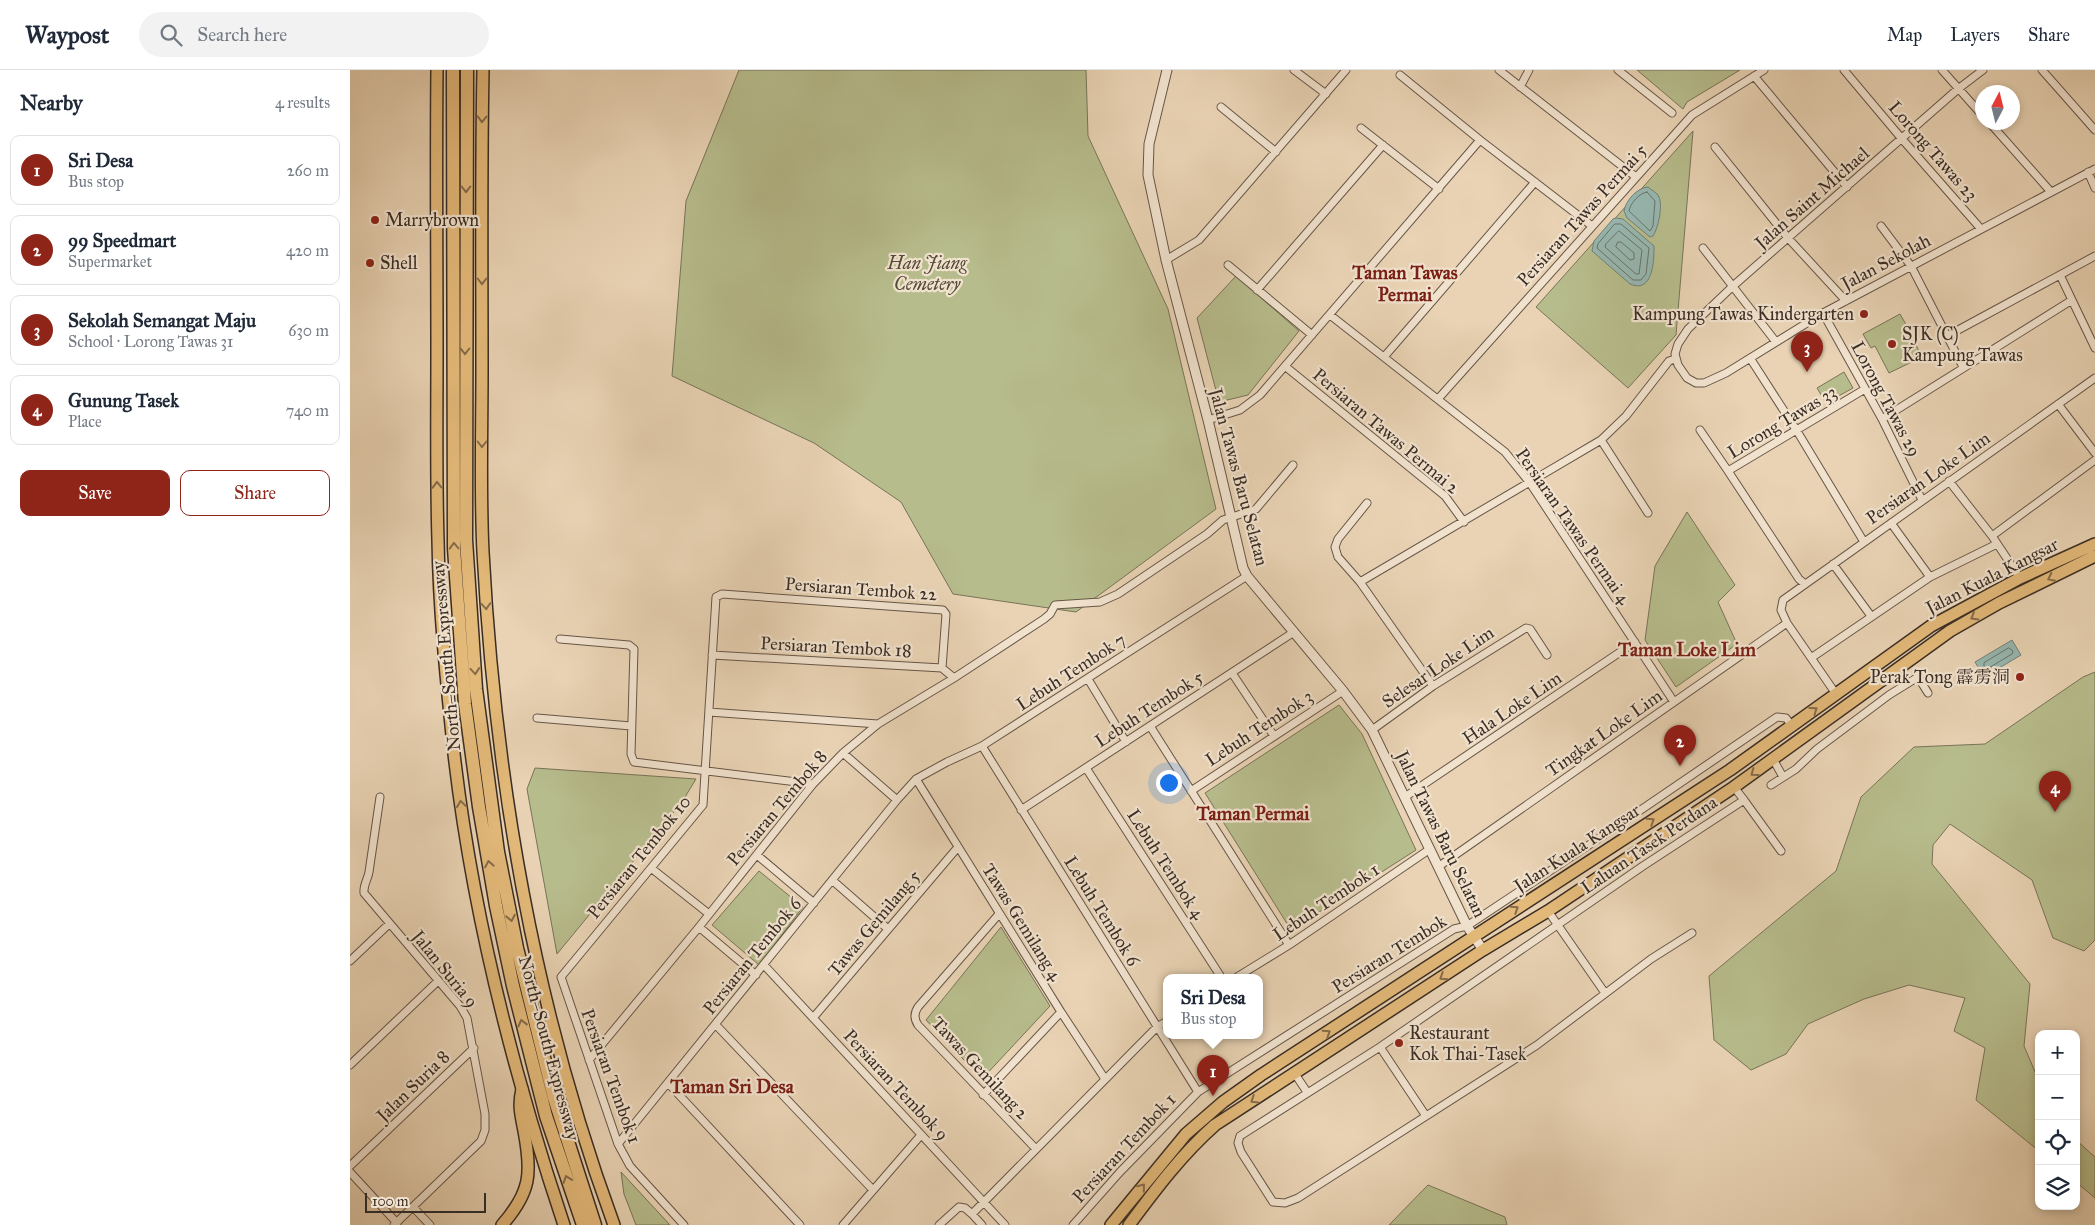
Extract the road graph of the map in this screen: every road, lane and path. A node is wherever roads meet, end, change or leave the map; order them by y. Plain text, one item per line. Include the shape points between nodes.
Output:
1 (437, 70) edge
2 (453, 70) edge
3 (467, 70) edge
4 (483, 70) edge
5 (1167, 70) edge
6 (1294, 70) edge
7 (1346, 70) edge
8 (1499, 70) edge
9 (1529, 70) edge
10 (1618, 70) edge
11 (1764, 70) edge
12 (1844, 70) edge
13 (1942, 70) edge
14 (1983, 70) edge
15 (2042, 70) edge
16 (1400, 75) dead end
17 (1754, 76) junction
18 (1520, 88) junction
19 (1958, 89) junction
20 (1326, 94) junction
21 (1221, 107) dead end
22 (1975, 108) edge
23 (1672, 113) dead end
24 (1361, 128) dead end
25 (1996, 130) edge
26 (2095, 130) edge
27 (1902, 139) junction
28 (1480, 140) junction
29 (1383, 145) junction
30 (1715, 147) dead end
31 (1276, 152) junction
32 (2091, 170) edge
33 (1636, 177) junction
34 (1535, 182) junction
35 (1847, 187) junction
36 (2095, 188) edge
37 (1438, 189) junction
38 (2051, 192) junction
39 (1592, 226) junction
40 (1881, 226) dead end
41 (1981, 229) junction
42 (1788, 238) junction
43 (1703, 248) dead end
44 (2095, 256) edge
45 (1166, 260) junction
46 (1228, 265) dead end
47 (1911, 266) junction
48 (2060, 275) junction
49 (1733, 286) junction
50 (1256, 290) junction
51 (2072, 300) junction
52 (1846, 301) junction
53 (1823, 313) junction
54 (1330, 315) junction
55 (1312, 335) junction
56 (1947, 336) junction
57 (1776, 342) junction
58 (2095, 348) edge
59 (1384, 357) junction
60 (1750, 358) junction
61 (1671, 361) junction
62 (1286, 367) junction
63 (1963, 367) junction
64 (2095, 378) edge
65 (1865, 389) junction
66 (1438, 399) junction
67 (2058, 404) junction
68 (1882, 419) junction
69 (1208, 420) junction
70 (1700, 430) dead end
71 (1797, 431) junction
72 (1601, 440) junction
73 (2095, 453) edge
74 (2095, 460) edge
75 (1293, 465) dead end
76 (1728, 471) junction
77 (1949, 481) junction
78 (1530, 483) junction
79 (1922, 500) junction
80 (1367, 503) dead end
81 (1648, 514) dead end
82 (1230, 516) junction
83 (1464, 522) junction
84 (1891, 523) junction
85 (1992, 536) junction
86 (1864, 542) junction
87 (1997, 544) junction
88 (2095, 544) edge
89 (2095, 556) edge
90 (1833, 564) junction
91 (1247, 576) junction
92 (1930, 577) junction
93 (2020, 578) junction
94 (1360, 582) junction
95 (1805, 584) junction
96 (717, 595) joint
97 (1871, 616) junction
98 (1787, 623) junction
99 (1294, 632) junction
100 (560, 639) dead end
101 (1635, 642) junction
102 (712, 655) junction
103 (1547, 655) dead end
104 (1811, 658) junction
105 (942, 668) junction
106 (1232, 673) junction
107 (954, 678) junction
108 (1088, 679) junction
109 (1880, 682) junction
110 (1433, 686) junction
111 (1343, 691) junction
112 (1928, 693) dead end
113 (1836, 694) junction
114 (1890, 695) junction
115 (1674, 702) junction
116 (709, 712) junction
117 (538, 718) dead end
118 (878, 724) junction
119 (631, 726) junction
120 (1150, 726) junction
121 (1792, 726) junction
122 (1372, 730) junction
123 (1274, 736) junction
124 (1126, 742) junction
125 (982, 746) junction
126 (843, 753) junction
127 (1773, 759) junction
128 (1086, 768) junction
129 (705, 771) junction
130 (1783, 777) junction
131 (916, 779) junction
132 (813, 784) junction
133 (1771, 785) dead end
134 (909, 786) joint
135 (1734, 787) junction
136 (1191, 791) junction
137 (380, 797) dead end
138 (1405, 797) junction
139 (897, 800) junction
140 (1744, 800) junction
141 (1021, 810) junction
142 (958, 847) junction
143 (1430, 850) junction
144 (1781, 851) dead end
145 (758, 855) junction
146 (1438, 867) junction
147 (652, 868) junction
148 (832, 880) junction
149 (814, 902) junction
150 (1548, 911) junction
151 (709, 914) junction
152 (999, 914) junction
153 (389, 924) junction
154 (1558, 925) junction
155 (1467, 926) junction
156 (699, 927) junction
157 (888, 929) junction
158 (1692, 932) dead end
159 (1474, 936) junction
160 (1289, 945) junction
161 (1483, 950) junction
162 (350, 961) edge
163 (764, 965) junction
164 (1219, 974) edge
165 (1242, 974) edge
166 (562, 975) joint
167 (756, 975) junction
168 (438, 981) junction
169 (1605, 993) junction
170 (1061, 1012) junction
171 (813, 1018) junction
172 (1163, 1023) edge
173 (716, 1025) junction
174 (1157, 1027) junction
175 (1163, 1037) edge
176 (1165, 1039) edge
177 (1310, 1044) junction
178 (1380, 1047) junction
179 (474, 1048) junction
180 (589, 1060) junction
181 (350, 1065) edge
182 (1295, 1074) junction
183 (1261, 1075) junction
184 (1105, 1079) junction
185 (668, 1083) junction
186 (522, 1089) junction
187 (1198, 1092) junction
188 (1307, 1092) junction
189 (983, 1095) junction
190 (1426, 1116) junction
191 (921, 1135) junction
192 (618, 1144) junction
193 (1036, 1149) junction
194 (350, 1166) edge
195 (350, 1172) edge
196 (873, 1190) junction
197 (983, 1202) junction
198 (414, 1207) junction
199 (972, 1214) junction
200 (395, 1224) edge
201 (430, 1225) edge
202 (502, 1225) edge
203 (564, 1225) edge
204 (583, 1225) edge
205 (595, 1225) edge
206 (614, 1225) edge
207 (684, 1225) edge
208 (800, 1225) edge
209 (843, 1225) edge
210 (939, 1225) edge
211 (982, 1225) edge
212 (1005, 1225) edge
213 (1073, 1225) edge
214 (1111, 1225) edge
215 (1129, 1225) edge

186 -> 1 main road via 494,978 465,831 445,658 436,484
204 -> 2 highway, North–South Expressway via 546,1116 513,986 479,807 465,704 454,548
3 -> 205 highway, North–South Expressway via 466,540 476,688 498,852 517,948 554,1098
4 -> 206 main road via 483,550 496,713 533,947 552,1023
5 - 45 street, Jalan Tawas Baru Selatan via 1148,155 1148,174
6 - 20 street
7 - 20 street
8 - 18 street
9 - 18 street
10 - 23 street
11 - 17 street, Persiaran Tawas Permai 5
12 - 27 street, Lorong Tawas 23
13 - 19 street
14 - 19 street, Jalan Saint Michael
15 - 26 street
16 - 28 street
17 - 33 street, Persiaran Tawas Permai 5 via 1692,115
17 - 35 street
18 - 33 street
19 - 22 street
19 - 27 street, Jalan Saint Michael
20 - 31 street
21 - 31 street
24 - 29 street
25 - 38 street
27 - 35 street, Jalan Saint Michael
27 - 41 street, Lorong Tawas 23
28 - 34 street
28 - 37 street
29 - 37 street
29 - 50 street
30 - 42 street
31 - 45 street via 1199,240
32 - 36 street
32 - 38 street, Jalan Sekolah
33 - 39 street, Persiaran Tawas Permai 5
34 - 39 street
34 - 59 street
35 - 42 street, Jalan Saint Michael
37 - 54 street
38 - 41 street, Jalan Sekolah
39 - 66 street, Persiaran Tawas Permai 5
40 - 47 street
41 - 47 street, Jalan Sekolah
42 - 49 street, Jalan Saint Michael
42 - 52 street
43 - 49 street
44 - 48 street
45 - 69 street, Jalan Tawas Baru Selatan
46 - 50 street
47 - 52 street, Jalan Sekolah
47 - 56 street
48 - 51 street
48 - 56 street
49 - 57 street
49 - 61 street, Jalan Saint Michael via 1686,332
50 - 55 street
51 - 58 street
51 - 63 street
52 - 53 street, Jalan Sekolah
53 - 57 street, Jalan Sekolah
53 - 65 street, Lorong Tawas 29
54 - 55 street
54 - 59 street, Persiaran Tawas Permai 4
55 - 62 street
56 - 63 street
57 - 60 street, Jalan Sekolah
59 - 66 street, Persiaran Tawas Permai 4
60 - 61 street, Jalan Sekolah via 1708,382 1700,383 1687,378
60 - 71 street
61 - 72 street, Jalan Saint Michael via 1626,416
62 - 69 street via 1251,403
62 - 83 street, Persiaran Tawas Permai 2 via 1445,496
63 - 68 street
64 - 67 street, Persiaran Loke Lim
65 - 68 street, Lorong Tawas 29
65 - 71 street, Lorong Tawas 33
66 - 78 street, Persiaran Tawas Permai 4 via 1505,452
67 - 73 street
67 - 77 street, Persiaran Loke Lim
68 - 79 street, Lorong Tawas 29
69 - 82 street, Jalan Tawas Baru Selatan
70 - 76 street
71 - 76 street, Lorong Tawas 33
71 - 86 street
72 - 78 street, Jalan Saint Michael
72 - 81 street
74 - 85 street
75 - 82 street via 1256,509
76 - 95 street, Lorong Tawas 33
77 - 79 street, Persiaran Loke Lim
77 - 85 street
78 - 83 street, Jalan Saint Michael
78 - 101 street, Persiaran Tawas Permai 4
79 - 84 street, Persiaran Loke Lim
80 - 94 street via 1335,547 1338,557
82 - 91 street, Jalan Tawas Baru Selatan
82 - 107 street, Persiaran Tembok 8 via 1118,594 1100,602 1055,605 1044,619
83 - 94 street, Jalan Saint Michael
84 - 86 street, Persiaran Loke Lim
84 - 92 street
85 - 87 street
86 - 90 street, Persiaran Loke Lim
87 - 92 street
87 - 93 street
88 - 93 main road, Jalan Kuala Kangsar
89 -> 109 main road, Jalan Kuala Kangsar via 1950,631
90 - 95 street, Persiaran Loke Lim
90 - 97 street
91 - 99 street, Jalan Tawas Baru Selatan
91 - 108 street, Lebuh Tembok 7
92 - 97 street
93 - 113 main road, Jalan Kuala Kangsar via 1931,626
94 - 110 street
95 - 98 street, Persiaran Loke Lim via 1780,605
96 - 102 street, Persiaran Tembok 10
96 - 105 street, Persiaran Tembok 22 via 943,610 946,614
97 - 104 street
98 - 104 street
98 - 115 street, Tingkat Loke Lim
99 - 106 street, Lebuh Tembok 5
99 - 111 street, Jalan Tawas Baru Selatan
100 - 119 street via 633,648
101 - 115 street, Persiaran Tawas Permai 4
101 - 138 street, Hala Loke Lim
102 - 105 street, Persiaran Tembok 18
102 - 116 street, Persiaran Tembok 10
103 - 110 street, Selesar Loke Lim via 1530,629 1526,628
104 - 113 street
105 - 107 street
106 - 120 street, Lebuh Tembok 5
106 - 123 street
107 - 118 street, Persiaran Tembok 8
108 - 124 street
108 - 125 street, Lebuh Tembok 7
109 - 114 street
109 - 127 main road, Jalan Kuala Kangsar
110 - 122 street, Selesar Loke Lim
111 - 122 street, Jalan Tawas Baru Selatan
111 - 123 street, Lebuh Tembok 3
112 - 114 street via 1919,677
121 -> 113 main road, Jalan Kuala Kangsar
114 - 130 street
115 - 146 street, Tingkat Loke Lim
116 - 118 street
116 - 129 street, Persiaran Tembok 10
117 - 119 street
118 - 126 street, Persiaran Tembok 8
119 - 129 street via 631,757 634,762
120 - 124 street, Lebuh Tembok 5
120 - 136 street
121 - 155 street, Persiaran Tembok via 1786,718 1777,717
159 -> 121 main road, Jalan Kuala Kangsar via 1730,770
122 - 138 street, Jalan Tawas Baru Selatan
123 - 136 street, Lebuh Tembok 3
124 - 128 street, Lebuh Tembok 5
125 - 131 street, Lebuh Tembok 7
125 - 141 street, Lebuh Tembok 6
126 - 132 street, Persiaran Tembok 8
126 - 139 street
127 - 130 street
127 -> 135 main road, Jalan Kuala Kangsar
128 - 141 street, Lebuh Tembok 5
128 - 164 street, Lebuh Tembok 4
129 - 132 street
129 - 147 street, Persiaran Tembok 10 via 701,808
130 - 133 street
131 - 134 street, Lebuh Tembok 7
131 - 142 street, Tawas Gemilang 4
132 - 145 street, Persiaran Tembok 8
134 - 139 street, Persiaran Tembok 6
135 - 140 street, Laluan Tasek Perdana
135 - 150 main road, Jalan Kuala Kangsar
136 - 160 street
137 - 153 street, Jalan Suria 9 via 364,893
138 - 143 street, Jalan Tawas Baru Selatan
139 - 148 street, Persiaran Tembok 6
140 - 144 street
140 - 154 street, Laluan Tasek Perdana
141 - 174 street, Lebuh Tembok 6
142 - 152 street, Tawas Gemilang 4
142 - 157 street, Tawas Gemilang 5
143 - 146 street, Jalan Tawas Baru Selatan
143 - 160 street, Lebuh Tembok 1
145 - 149 street
145 - 151 street, Persiaran Tembok 8
146 - 155 street, Jalan Tawas Baru Selatan
147 - 151 street
147 - 166 street, Persiaran Tembok 10
148 - 149 street, Persiaran Tembok 6
148 - 157 street
149 - 163 street, Persiaran Tembok 6
150 - 154 street
150 - 161 main road, Jalan Kuala Kangsar
151 - 156 street, Persiaran Tembok 8
152 - 170 street, Tawas Gemilang 4
152 - 189 street, Tawas Gemilang 2 via 918,1007 915,1016 918,1025
153 - 162 street
153 - 168 street, Jalan Suria 9
154 - 169 street
154 - 178 street, Laluan Tasek Perdana
155 - 159 street, Jalan Tawas Baru Selatan
155 - 187 street, Persiaran Tembok via 1454,929
156 - 167 street
156 - 180 street, Persiaran Tembok 8
157 - 171 street, Tawas Gemilang 5
158 - 169 street
159 - 161 street, Jalan Tawas Baru Selatan
177 -> 159 main road, Jalan Kuala Kangsar
160 - 165 street, Lebuh Tembok 1
161 -> 182 main road, Jalan Kuala Kangsar
163 - 167 street, Persiaran Tembok 6
163 - 171 street, Persiaran Tembok 9
166 - 180 street, Persiaran Tembok 1
167 - 173 street, Persiaran Tembok 6
168 - 179 street, Jalan Suria 9 via 464,1013
168 - 181 street
169 - 190 street via 1537,1045
170 - 184 street, Tawas Gemilang 4
170 - 189 street
171 - 191 street, Persiaran Tembok 9
172 - 174 street
173 - 185 street, Persiaran Tembok 6
173 - 196 street
174 - 175 street, Lebuh Tembok 6
174 - 184 street
176 - 187 street, Lebuh Tembok 6
177 - 182 main road via 1296,1063
177 - 183 main road, Jalan Kuala Kangsar
178 - 188 street, Laluan Tasek Perdana
178 - 190 street
179 - 194 street, Jalan Suria 8
179 - 198 street, Jalan Suria 9 via 485,1114 484,1136
180 - 192 street, Persiaran Tembok 1
182 - 183 main road via 1282,1071
182 - 188 street
182 -> 215 main road, Jalan Kuala Kangsar via 1233,1113 1196,1142
214 -> 183 main road, Jalan Kuala Kangsar via 1186,1134
184 - 193 street
185 - 192 street, Persiaran Tembok 6
185 - 208 street
186 - 202 main road via 519,1104 529,1168 517,1208
186 - 203 main road
187 - 213 street, Persiaran Tembok 1
188 - 190 street, Laluan Tasek Perdana via 1240,1136 1241,1152 1273,1202 1284,1203 1298,1198
189 - 193 street, Tawas Gemilang 2
191 - 196 street
191 - 197 street, Persiaran Tembok 9
192 - 207 street, Persiaran Tembok 1 via 630,1166
193 - 197 street
195 - 200 street
196 - 209 street
197 - 199 street
197 - 212 street, Persiaran Tembok 9
198 - 200 street, Jalan Suria 9
198 - 201 street
199 - 210 street via 959,1207
199 - 211 street

